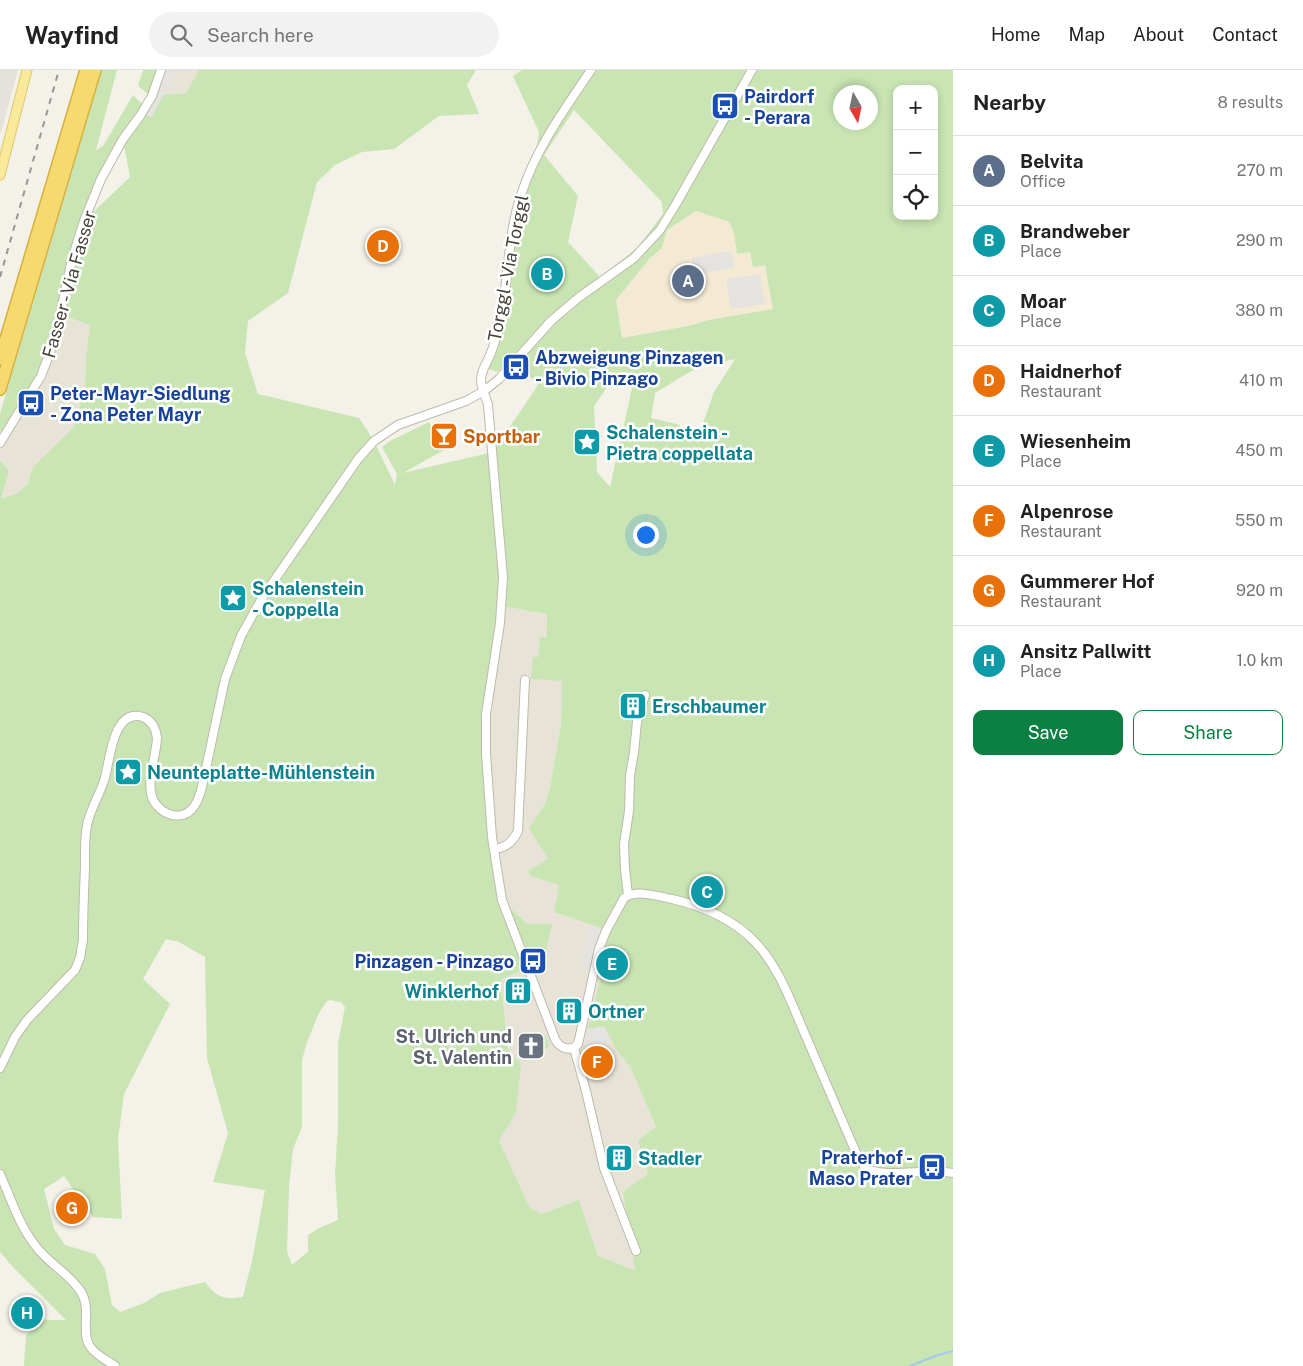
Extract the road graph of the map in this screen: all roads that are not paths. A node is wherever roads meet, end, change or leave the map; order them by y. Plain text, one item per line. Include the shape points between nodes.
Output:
1 (27, 70) edge
2 (86, 70) edge
3 (95, 70) edge
4 (161, 70) edge
5 (591, 70) edge
6 (752, 70) edge
7 (0, 175) edge
8 (0, 359) edge
9 (0, 389) edge
10 (484, 392) junction
11 (0, 442) edge
12 (525, 680) dead end
13 (645, 695) dead end
14 (494, 849) junction
15 (628, 895) junction
16 (574, 1048) junction
17 (0, 1068) edge
18 (0, 1174) edge
19 (953, 1174) edge
20 (636, 1251) dead end
21 (115, 1366) edge

1 - 7 main road
2 - 8 highway
3 - 9 highway
4 - 11 street, Fasser - Via Fasser via 152,96 101,178 72,259 48,358 32,393
5 - 10 street, Torggl - Via Torggl via 551,128 520,196 501,315 482,373
6 - 10 street via 656,235 634,258 551,321
10 - 14 street, Torggl - Via Torggl via 492,436 503,577 500,623 486,714 486,767
10 - 17 street via 414,418 387,432 358,459 341,482 253,612 237,645 225,679 200,793 192,809 184,814 171,815 159,809 152,799 150,786 157,738 156,730 149,721 131,717 117,728 104,781 86,831 80,958 75,970 27,1020
12 - 14 street via 518,831 510,844
13 - 15 street via 637,722 624,844
14 - 16 street, Torggl - Via Torggl via 502,900 555,1039 563,1047
15 - 16 street via 602,941 580,1038
15 - 19 street via 665,898 714,914 739,928 756,943 780,977 865,1168 878,1172
16 - 20 street via 604,1168
18 - 21 street via 27,1234 82,1292 89,1345

